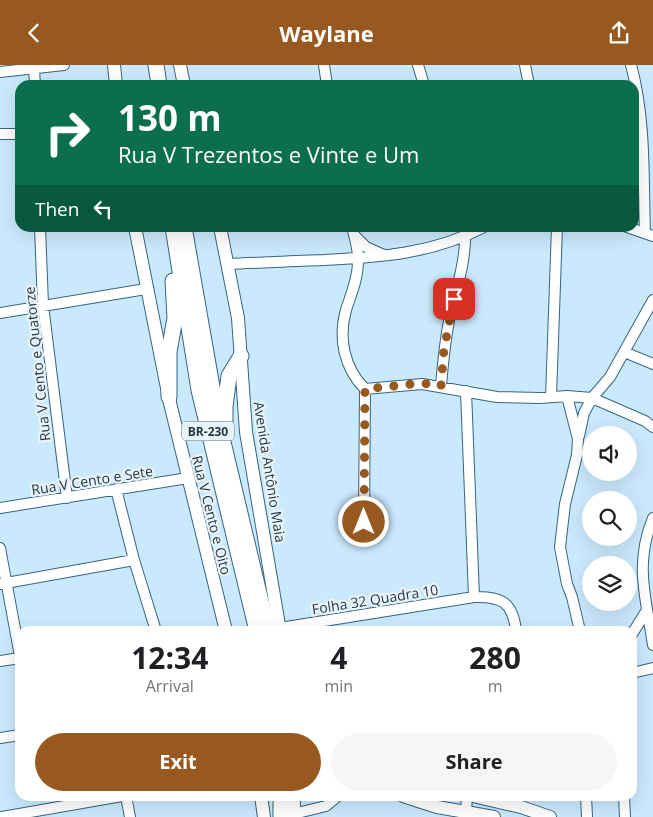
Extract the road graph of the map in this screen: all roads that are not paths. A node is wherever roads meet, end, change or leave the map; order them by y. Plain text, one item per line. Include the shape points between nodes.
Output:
1 (64, 65) edge
2 (114, 65) edge
3 (145, 65) edge
4 (156, 65) edge
5 (180, 65) edge
6 (324, 65) edge
7 (418, 65) edge
8 (525, 65) edge
9 (631, 65) edge
10 (34, 69) junction
11 (0, 72) edge
12 (35, 80) edge
13 (116, 80) edge
14 (148, 80) edge
15 (158, 80) edge
16 (183, 80) edge
17 (326, 80) edge
18 (422, 80) edge
19 (528, 80) edge
20 (635, 80) edge
21 (639, 99) edge
22 (0, 134) edge
23 (15, 134) edge
24 (40, 232) edge
25 (136, 232) edge
26 (185, 232) edge
27 (221, 232) edge
28 (353, 232) edge
29 (354, 232) edge
30 (465, 232) edge
31 (557, 232) edge
32 (174, 234) edge
33 (649, 234) edge
34 (385, 255) junction
35 (358, 258) junction
36 (227, 265) junction
37 (146, 289) junction
38 (653, 300) edge
39 (43, 305) junction
40 (0, 313) edge
41 (624, 352) junction
42 (241, 357) junction
43 (653, 364) edge
44 (441, 386) junction
45 (365, 389) junction
46 (466, 391) junction
47 (567, 396) junction
48 (168, 397) junction
49 (551, 397) junction
50 (592, 398) junction
51 (653, 427) edge
52 (578, 439) junction
53 (228, 464) junction
54 (188, 478) junction
55 (116, 489) junction
56 (67, 498) junction
57 (0, 508) edge
58 (653, 518) edge
59 (364, 522) dead end
60 (0, 548) edge
61 (134, 560) junction
62 (3, 583) edge
63 (474, 597) junction
64 (647, 611) junction
65 (154, 626) edge
66 (225, 626) edge
67 (256, 626) edge
68 (277, 626) edge
69 (277, 626) edge
70 (302, 626) edge
71 (515, 626) edge
72 (579, 626) edge
73 (637, 626) edge
74 (15, 635) edge
75 (653, 645) edge
76 (15, 658) edge
77 (0, 661) edge
78 (653, 669) edge
79 (637, 672) edge
80 (15, 736) edge
81 (0, 739) edge
82 (95, 801) edge
83 (125, 801) edge
84 (261, 801) edge
85 (332, 801) edge
86 (418, 801) edge
87 (467, 801) edge
88 (494, 801) edge
89 (586, 801) edge
90 (624, 801) edge
91 (290, 806) edge
92 (466, 811) junction
93 (2, 817) edge
94 (130, 817) edge
95 (264, 817) edge
96 (494, 817) edge
97 (550, 817) edge
98 (587, 817) edge
99 (625, 817) edge

1 - 10 street
2 - 13 main road
3 - 14 highway
4 - 15 highway
5 - 16 main road
6 - 17 street
7 - 18 street
8 - 19 street
9 - 20 street
10 - 11 street
10 - 12 street
21 - 33 street
22 - 23 street
24 - 39 street, Rua V Cento e Quatorze
25 - 37 main road, Rua V Cento e Oito
26 - 53 highway, BR-230
27 - 36 main road, Avenida Antônio Maia
28 - 35 street
29 - 34 street via 366,247
30 - 34 street via 431,249
30 - 44 street via 459,281 444,349
31 - 49 street
32 - 48 highway via 175,318 169,352
32 - 67 highway, BR-230 via 199,390
34 - 35 street
35 - 36 street
35 - 45 street via 342,341 350,369
36 - 42 main road, Avenida Antônio Maia via 238,318
37 - 39 street
37 - 48 main road, Rua V Cento e Oito
38 - 41 street
39 - 40 street
39 - 56 street, Rua V Cento e Quatorze
41 - 43 street
41 - 50 street via 610,377
42 - 53 highway via 229,376 224,407
42 - 69 main road, Avenida Antônio Maia via 246,432
44 - 45 street via 422,383
44 - 46 street
45 - 59 street
46 - 49 street via 523,399
46 - 63 street
47 - 49 street
47 - 50 street
47 - 52 street
48 - 54 main road, Rua V Cento e Oito
50 - 51 street
50 - 52 street via 584,413
52 - 72 street via 560,547
53 - 68 highway, BR-230
54 - 55 street, Rua V Cento e Sete
54 - 66 main road, Rua V Cento e Oito
55 - 56 street, Rua V Cento e Sete
55 - 61 street
56 - 57 street, Rua V Cento e Sete
58 - 64 street via 643,548
60 - 62 street
61 - 62 street
61 - 65 street
62 - 74 street
63 - 70 street, Folha 32 Quadra 10
63 - 71 street, Folha 32 Quadra 10 via 504,601 512,613
64 - 73 street
64 - 75 street
76 - 77 street
78 - 79 street
80 - 81 street
82 - 93 street
83 - 94 street
84 - 95 main road
85 - 91 street via 326,806
86 - 92 main road
87 - 92 street
88 - 97 main road
89 - 98 street
90 - 99 street
92 - 96 main road

